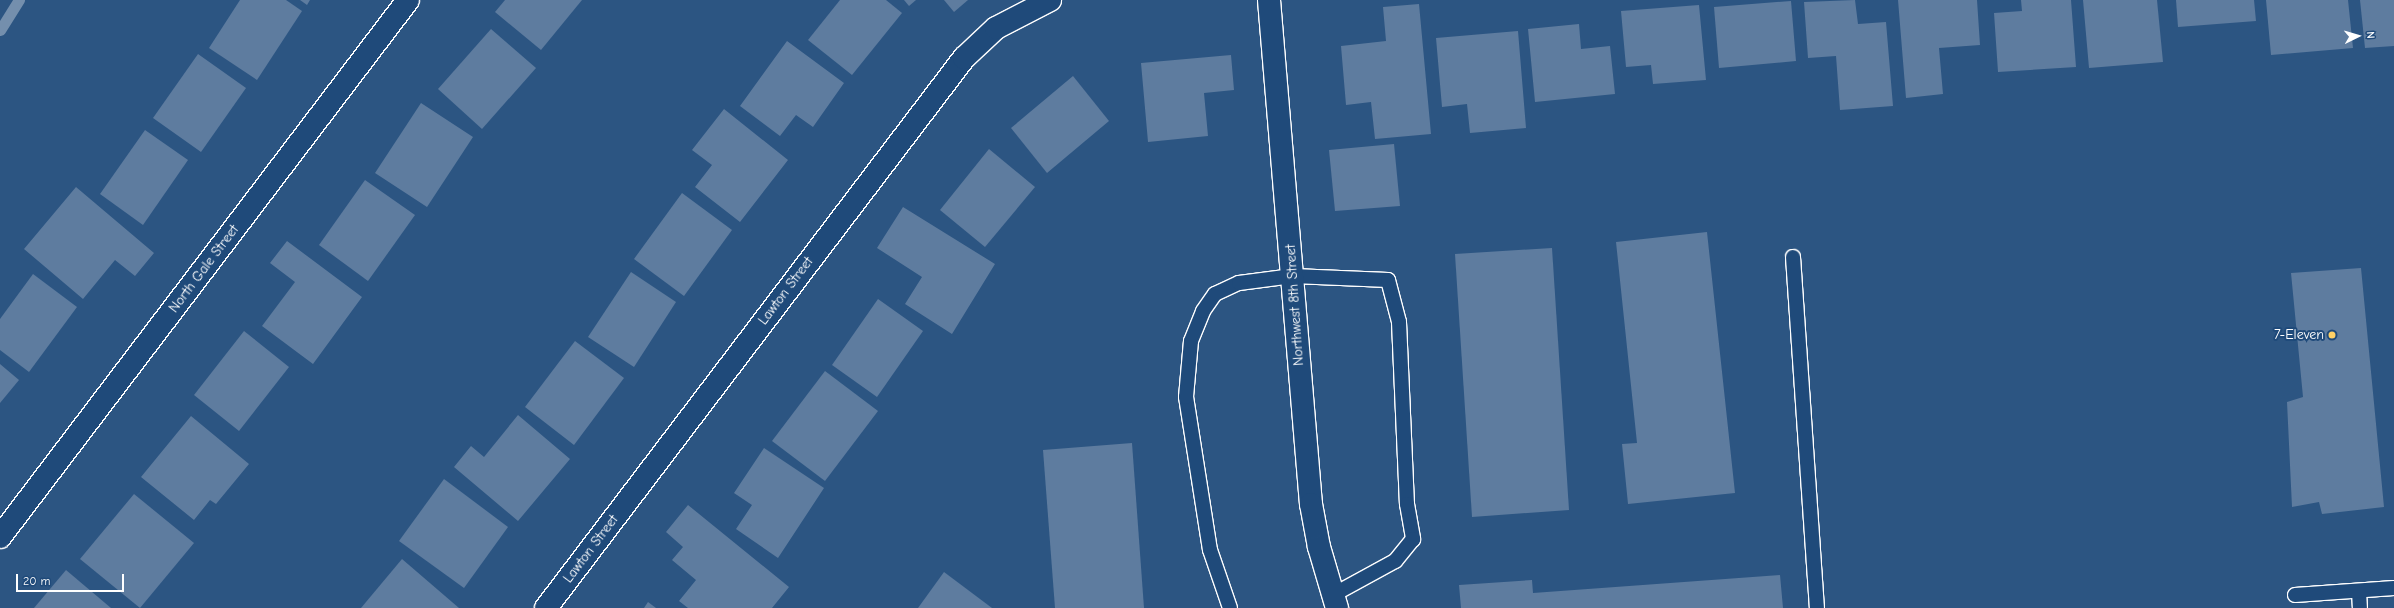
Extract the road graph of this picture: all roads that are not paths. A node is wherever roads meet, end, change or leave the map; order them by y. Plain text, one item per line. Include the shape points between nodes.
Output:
1 (408, 0) edge
2 (1050, 0) edge
3 (1269, 0) edge
4 (1793, 257) dead end
5 (1293, 276) junction
6 (0, 537) edge
7 (2394, 588) edge
8 (2359, 591) junction
9 (2295, 595) dead end
10 (1335, 602) edge
11 (546, 608) edge
12 (1230, 608) edge
13 (1817, 608) edge
14 (2360, 608) edge

1 - 6 street, North Gale Street
2 - 11 street, Lawton Street via 996,28 964,58
3 - 5 street, Northwest 8th Street
4 - 13 lane
5 - 10 street, Northwest 8th Street via 1311,504 1319,547
5 - 10 lane via 1388,280 1399,322 1407,504 1413,539 1395,561
5 - 12 lane via 1239,283 1215,294 1203,311 1191,341 1186,396 1210,550
7 - 8 lane
8 - 9 lane
8 - 14 lane

